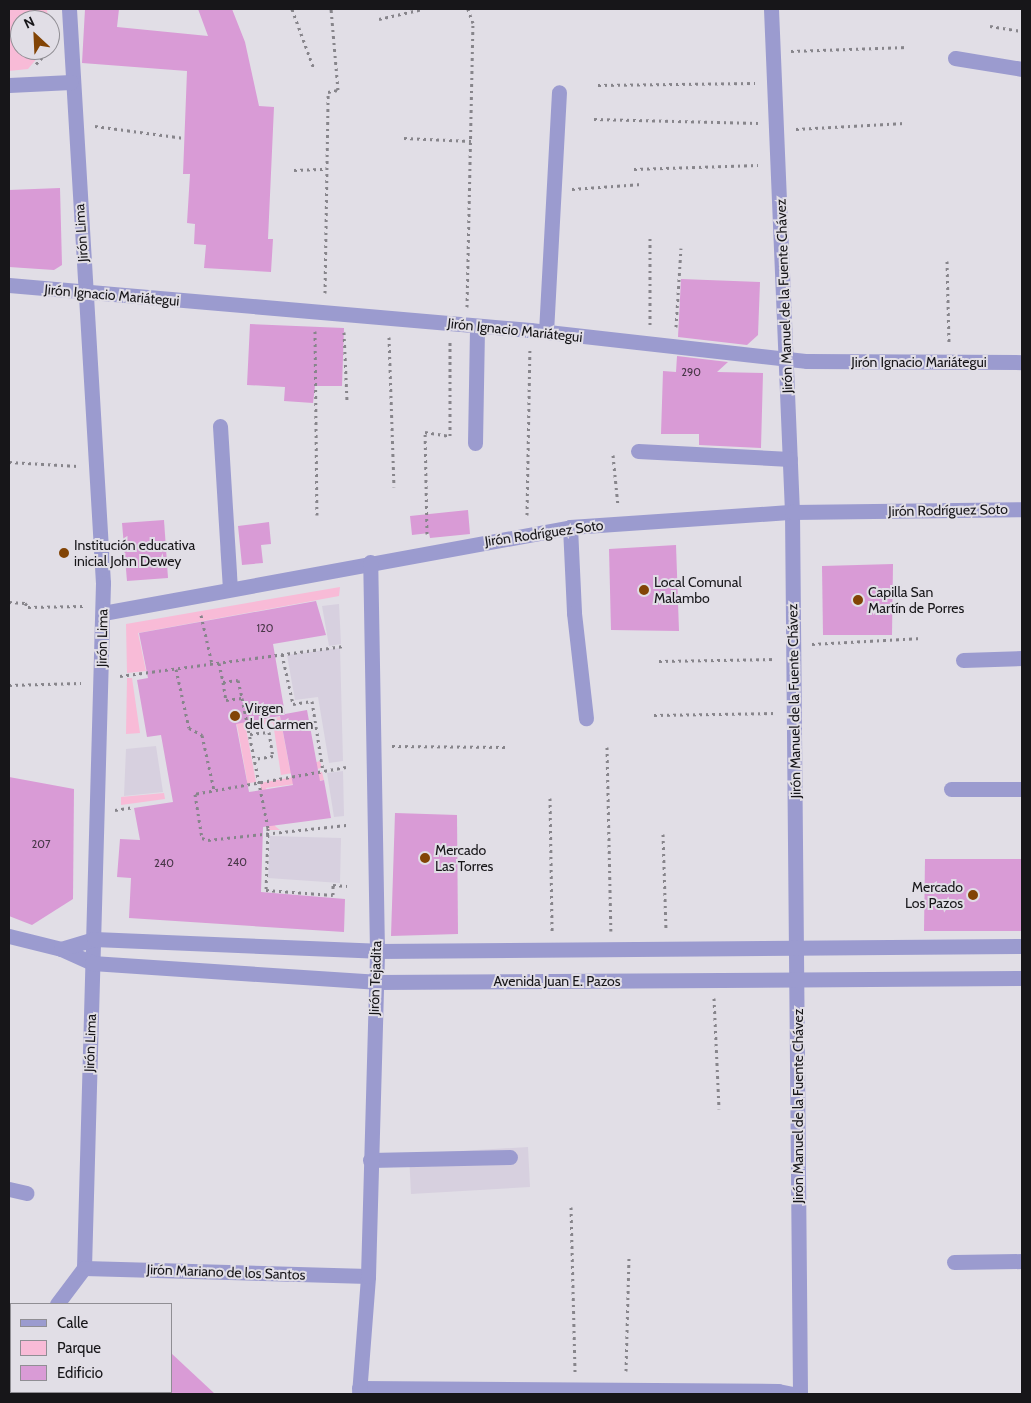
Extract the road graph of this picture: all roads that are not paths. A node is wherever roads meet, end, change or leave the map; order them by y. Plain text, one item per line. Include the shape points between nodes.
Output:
1 (69, 9) edge
2 (770, 9) edge
3 (955, 58) dead end
4 (1022, 69) edge
5 (71, 82) junction
6 (9, 85) edge
7 (559, 92) dead end
8 (9, 285) edge
9 (86, 294) junction
10 (472, 325) junction
11 (546, 332) junction
12 (787, 358) junction
13 (1022, 362) edge
14 (220, 426) dead end
15 (475, 442) dead end
16 (638, 451) dead end
17 (790, 459) junction
18 (1022, 509) edge
19 (792, 512) junction
20 (570, 527) junction
21 (370, 562) junction
22 (230, 589) junction
23 (103, 609) junction
24 (1022, 658) edge
25 (963, 660) dead end
26 (586, 718) dead end
27 (1022, 788) edge
28 (951, 789) dead end
29 (9, 936) edge
30 (94, 939) junction
31 (1022, 946) edge
32 (62, 949) junction
33 (797, 949) junction
34 (378, 951) junction
35 (92, 963) junction
36 (1022, 978) edge
37 (797, 979) junction
38 (374, 982) junction
39 (510, 1157) dead end
40 (370, 1160) junction
41 (9, 1189) edge
42 (27, 1193) dead end
43 (1022, 1261) edge
44 (954, 1262) dead end
45 (84, 1268) junction
46 (368, 1276) junction
47 (58, 1303) edge
48 (359, 1391) edge
49 (792, 1394) edge
50 (800, 1394) edge

1 - 5 street, Jirón Lima
2 - 12 street, Jirón Manuel de la Fuente Chávez
3 - 4 street
5 - 6 street
5 - 9 street, Jirón Lima
7 - 11 street
8 - 9 street, Jirón Ignacio Mariátegui
9 - 10 street, Jirón Ignacio Mariátegui
9 - 23 street, Jirón Lima
10 - 11 street, Jirón Ignacio Mariátegui
10 - 15 street
11 - 12 street, Jirón Ignacio Mariátegui via 675,349
12 - 13 street, Jirón Ignacio Mariátegui
12 - 17 street, Jirón Manuel de la Fuente Chávez
14 - 22 street
16 - 17 street
17 - 19 street, Jirón Manuel de la Fuente Chávez
18 - 19 street, Jirón Rodríguez Soto
19 - 20 street, Jirón Rodríguez Soto
19 - 33 street, Jirón Manuel de la Fuente Chávez
20 - 21 street, Jirón Rodríguez Soto
20 - 26 street via 574,613
21 - 22 street, Jirón Rodríguez Soto
21 - 34 street, Jirón Tejadita
22 - 23 street, Jirón Rodríguez Soto
23 - 30 street, Jirón Lima
24 - 25 street
27 - 28 street
29 - 32 street
30 - 32 street
30 - 34 street
30 - 35 street, Jirón Lima
31 - 33 street
32 - 35 street
33 - 34 street
33 - 37 street, Jirón Manuel de la Fuente Chávez
34 - 38 street, Jirón Tejadita
35 - 38 street, Avenida Juan E. Pazos
35 - 45 street, Jirón Lima
36 - 37 street, Avenida Juan E. Pazos
37 - 38 street, Avenida Juan E. Pazos
37 - 50 street, Jirón Manuel de la Fuente Chávez
38 - 40 street, Jirón Tejadita
39 - 40 street
40 - 46 street, Jirón Tejadita
41 - 42 street
43 - 44 street
45 - 46 street, Jirón Mariano de los Santos
45 - 47 street
46 - 48 street, Jirón Tejadita
48 - 49 street via 778,1391

